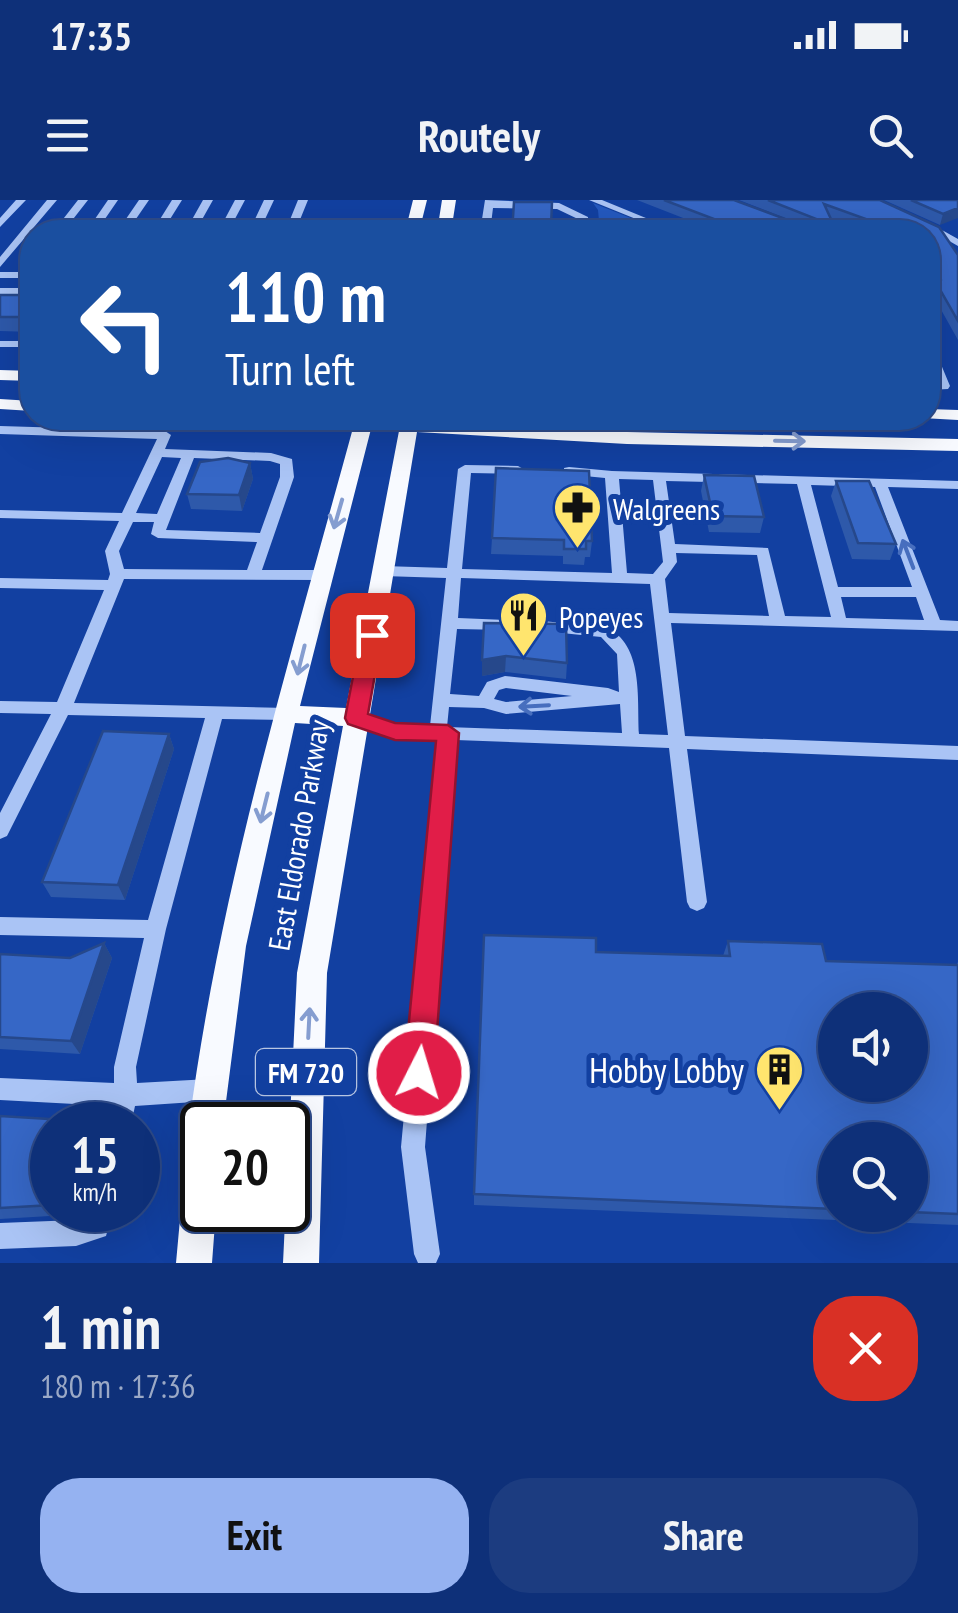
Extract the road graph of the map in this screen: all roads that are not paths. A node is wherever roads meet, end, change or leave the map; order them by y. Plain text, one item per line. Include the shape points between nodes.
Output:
1 (21, 200) edge
2 (52, 200) edge
3 (84, 200) edge
4 (594, 200) edge
5 (635, 200) edge
6 (490, 202) edge
7 (559, 203) edge
8 (614, 208) junction
9 (912, 218) edge
10 (36, 220) edge
11 (68, 220) edge
12 (585, 220) edge
13 (644, 220) edge
14 (916, 220) edge
15 (0, 224) edge
16 (20, 239) edge
17 (0, 264) edge
18 (0, 430) edge
19 (361, 430) edge
20 (408, 430) edge
21 (525, 430) edge
22 (898, 430) edge
23 (904, 444) junction
24 (958, 445) edge
25 (156, 453) junction
26 (189, 454) junction
27 (612, 475) junction
28 (659, 476) junction
29 (804, 481) junction
30 (880, 483) junction
31 (958, 485) edge
32 (0, 514) edge
33 (128, 518) junction
34 (162, 518) junction
35 (265, 538) junction
36 (668, 548) junction
37 (383, 571) junction
38 (454, 573) junction
39 (252, 574) junction
40 (321, 574) junction
41 (620, 578) junction
42 (658, 579) junction
43 (116, 580) junction
44 (0, 583) edge
45 (832, 592) junction
46 (922, 592) junction
47 (662, 618) junction
48 (778, 621) junction
49 (840, 622) junction
50 (449, 623) junction
51 (934, 625) junction
52 (958, 626) edge
53 (628, 698) junction
54 (441, 700) junction
55 (0, 707) edge
56 (62, 710) junction
57 (215, 712) junction
58 (288, 714) junction
59 (356, 718) junction
60 (443, 733) junction
61 (631, 740) junction
62 (677, 743) junction
63 (958, 752) edge
64 (0, 831) edge
65 (697, 902) dead end
66 (0, 926) edge
67 (156, 929) junction
68 (0, 1089) edge
69 (209, 1090) junction
70 (126, 1095) junction
71 (124, 1102) edge
72 (208, 1102) edge
73 (80, 1232) edge
74 (197, 1232) edge
75 (0, 1236) edge
76 (427, 1254) dead end
77 (295, 1262) edge
78 (194, 1263) edge

1 - 15 street
2 - 10 street
3 - 11 street
4 - 8 street
5 - 8 street
6 - 7 street
7 - 12 street
8 - 13 street
9 - 14 street
16 - 17 street
18 - 25 street via 165,436
19 -> 40 main road, East Eldorado Parkway
20 - 37 main road, East Eldorado Parkway / FM 720
21 -> 23 main road
22 - 23 main road
23 - 24 main road
25 - 26 street
25 - 33 street
26 - 34 street
26 - 35 street via 287,462
27 - 28 street
27 - 38 street via 465,468
27 - 41 street
28 - 29 street
28 - 36 street
29 - 30 street
29 - 45 street
30 - 31 street
46 -> 30 street
32 - 33 street
33 - 34 street
33 - 43 street via 112,550
34 - 35 street via 158,534
35 - 39 street
36 - 42 street via 670,562
36 - 48 street via 762,551
37 - 38 street
37 - 59 main road, East Eldorado Parkway / FM 720
38 - 41 street
38 - 50 street
39 - 40 street
39 - 43 street
40 -> 58 main road, East Eldorado Parkway
41 - 42 street
42 - 47 street
43 - 44 street
43 - 56 street
45 - 46 street
45 - 49 street
46 - 51 street
47 - 48 street
47 - 62 street
48 - 49 street
49 - 51 street
50 - 53 street via 606,632 625,653
50 - 54 street
51 - 52 street
53 - 54 street via 506,708
53 - 61 street
54 - 60 street
55 - 56 street
56 - 57 street
56 - 64 street
57 - 58 street
57 - 67 street
58 - 59 main road
58 -> 69 main road, East Eldorado Parkway via 238,914
59 - 60 street via 395,731
77 -> 59 main road, East Eldorado Parkway / FM 720 via 312,974
60 - 61 street
60 - 76 street via 413,1147
61 - 62 street
62 - 63 street
62 - 65 street
66 - 67 street
67 - 70 street
68 - 70 street
69 - 70 street
69 - 72 main road, East Eldorado Parkway
70 - 71 street
73 - 75 street
74 - 78 main road

